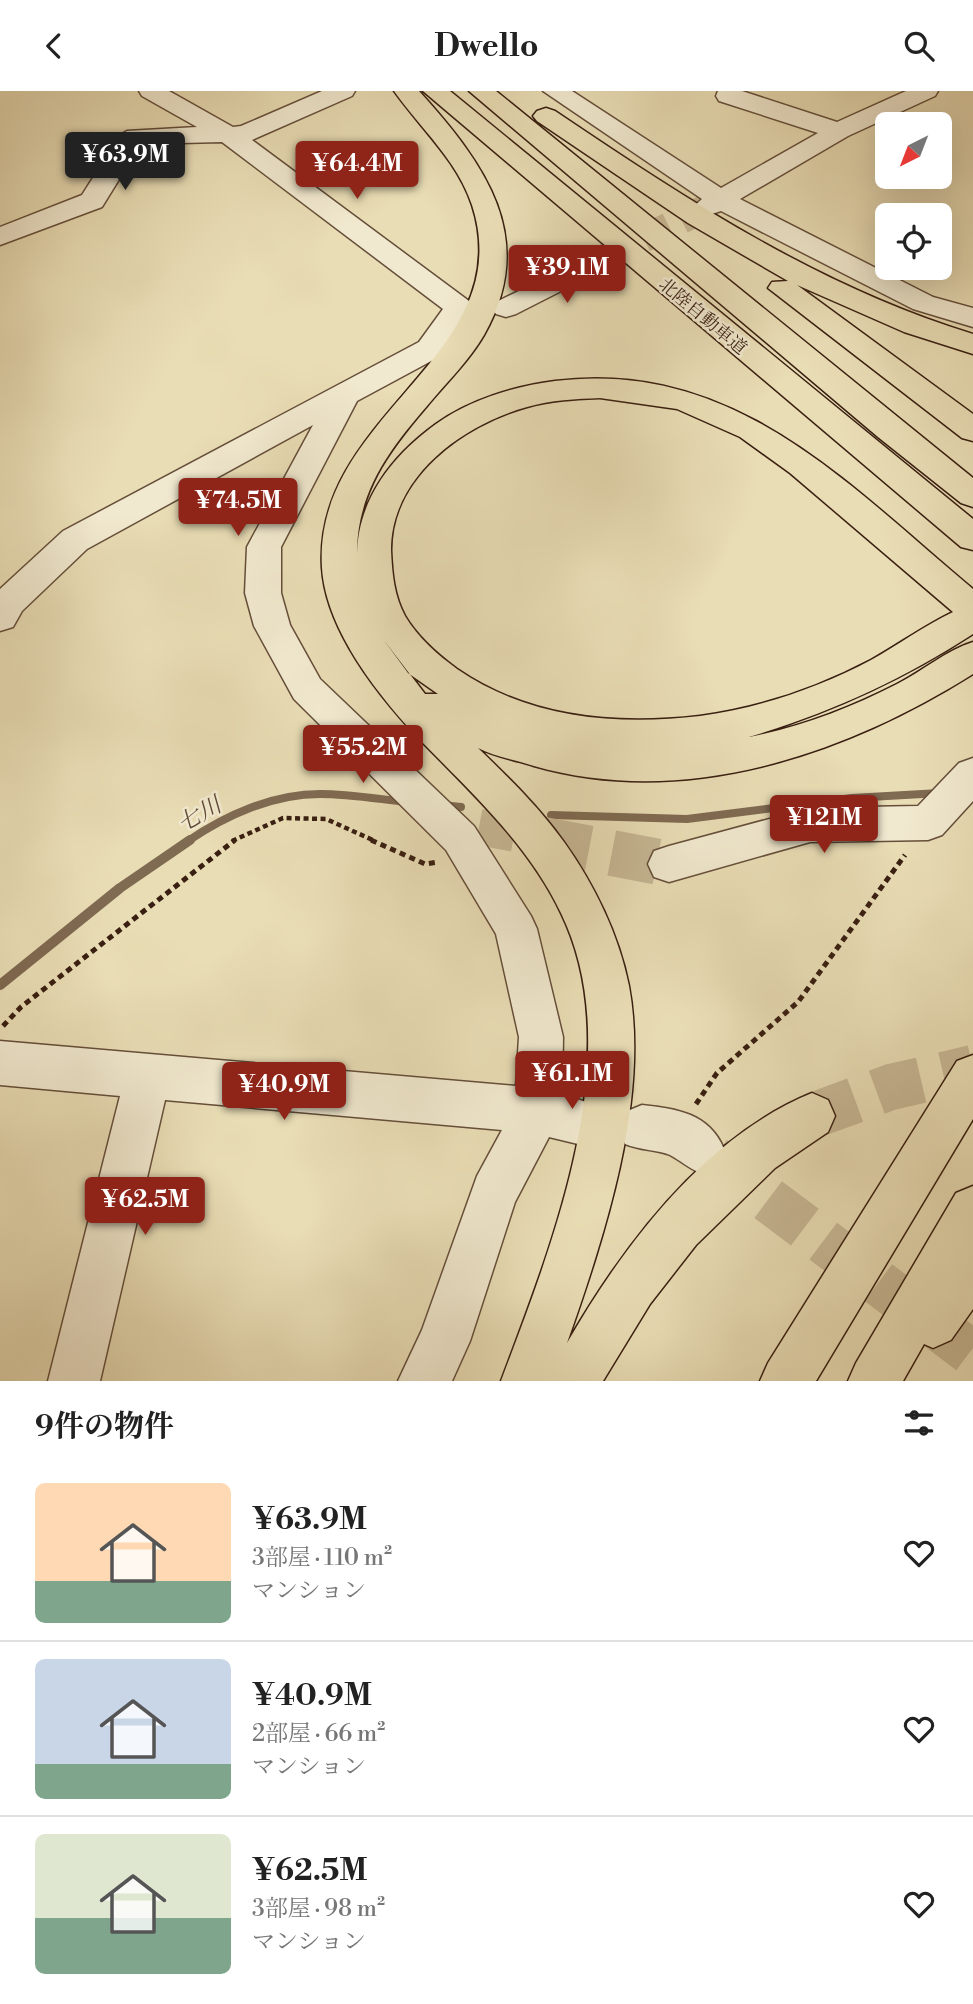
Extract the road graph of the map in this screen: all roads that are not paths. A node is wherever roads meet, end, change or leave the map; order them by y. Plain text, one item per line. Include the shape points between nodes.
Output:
1 (151, 91) edge
2 (343, 91) edge
3 (406, 91) edge
4 (435, 91) edge
5 (481, 91) edge
6 (510, 91) edge
7 (555, 91) edge
8 (730, 91) edge
9 (926, 91) edge
10 (839, 131) junction
11 (229, 135) junction
12 (618, 165) junction
13 (713, 204) junction
14 (0, 237) edge
15 (606, 257) tunnel mouth
16 (506, 308) dead end
17 (973, 319) edge
18 (973, 344) edge
19 (345, 395) junction
20 (973, 430) edge
21 (973, 495) edge
22 (973, 538) edge
23 (0, 617) edge
24 (970, 629) edge
25 (369, 648) junction
26 (953, 796) edge
27 (669, 864) tunnel mouth
28 (0, 1063) edge
29 (148, 1076) junction
30 (973, 1077) edge
31 (558, 1116) junction
32 (812, 1116) tunnel mouth
33 (973, 1210) edge
34 (973, 1267) edge
35 (74, 1381) edge
36 (425, 1381) edge
37 (527, 1381) edge
38 (574, 1381) edge
39 (786, 1381) edge
40 (874, 1381) edge
41 (889, 1381) edge

1 - 11 street
2 - 11 street via 245,134
3 - 25 highway via 475,184 493,229 495,271 469,335 376,448 348,499 338,555 352,619
4 - 22 highway, 北陸自動車道
5 - 21 highway, 北陸自動車道
6 - 12 highway
7 - 13 street
8 - 10 street via 728,96
9 - 10 street
10 - 13 street
11 - 14 street via 136,136 129,140 92,201
11 - 19 street via 459,307 439,344
12 - 18 highway via 818,286 894,320
12 - 20 highway
13 - 17 street via 923,303
15 - 16 street
19 - 23 street via 75,540 9,602
19 - 31 street via 264,547 263,593 272,626 307,688 470,841 516,929
24 - 24 highway via 764,437 705,407 637,391 530,395 466,418 417,452 397,474 374,524 372,551 383,607 419,660 471,698 503,712 582,732 662,736 727,728 792,712
24 - 25 highway via 916,693 779,748 679,766 629,766 541,753 497,741 425,704
25 - 37 highway via 391,679 522,818 552,858 582,911 607,989 606,1098 593,1169
26 - 27 street via 810,825
28 - 29 street
29 - 31 street
29 - 35 street
30 - 39 highway
31 - 36 street via 494,1193 444,1341
32 - 38 highway via 759,1150 668,1238
33 - 40 highway
34 - 41 highway

